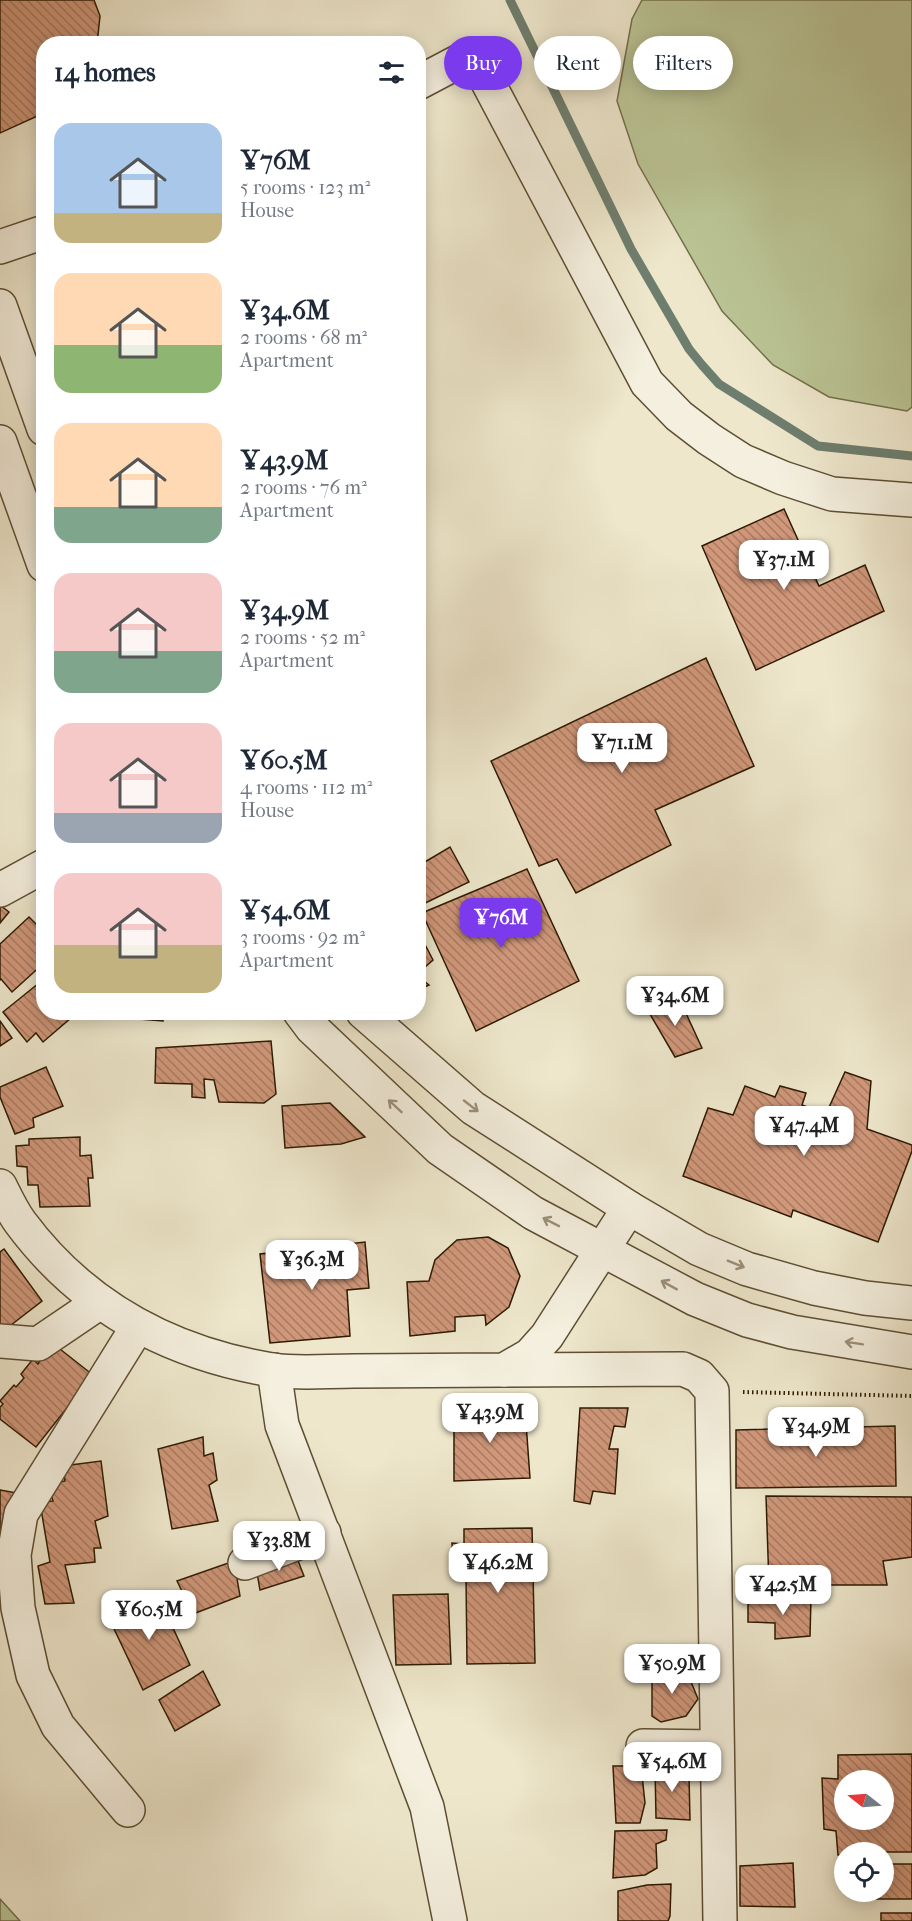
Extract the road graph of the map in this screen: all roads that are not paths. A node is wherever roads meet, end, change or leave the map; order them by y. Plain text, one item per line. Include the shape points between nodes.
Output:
1 (426, 79) edge
2 (36, 235) edge
3 (0, 247) edge
4 (0, 306) edge
5 (36, 407) edge
6 (0, 442) edge
7 (912, 500) edge
8 (36, 543) edge
9 (36, 870) edge
10 (0, 890) edge
11 (306, 1020) edge
12 (372, 1020) edge
13 (0, 1186) edge
14 (628, 1208) junction
15 (9, 1225) edge
16 (603, 1249) junction
17 (100, 1302) junction
18 (912, 1303) edge
19 (138, 1326) junction
20 (0, 1341) edge
21 (912, 1352) edge
22 (274, 1370) junction
23 (504, 1370) junction
24 (324, 1533) junction
25 (245, 1563) dead end
26 (643, 1746) dead end
27 (717, 1747) junction
28 (128, 1810) dead end
29 (450, 1921) edge
30 (720, 1921) edge

1 - 7 street via 473,54 647,382 679,416 743,461 783,478 832,494
2 - 3 street
4 - 5 street
6 - 8 street
9 - 10 street
16 -> 11 street via 533,1213 440,1149
12 -> 14 street via 473,1108
13 - 15 street
14 - 16 street
14 -> 18 street via 699,1249 747,1269 814,1288
15 - 17 street
21 -> 16 street via 792,1332 747,1320 695,1299
16 - 23 street via 547,1336 530,1355
17 - 19 street
17 - 20 street via 38,1344
19 - 22 street via 207,1356
19 - 28 street via 21,1514 14,1555 18,1608 33,1675 58,1726
22 - 23 street
22 - 24 street via 282,1425
23 - 27 street via 682,1369 699,1376 712,1391
24 - 25 street
24 - 29 street via 427,1807
26 - 27 street
27 - 30 street

